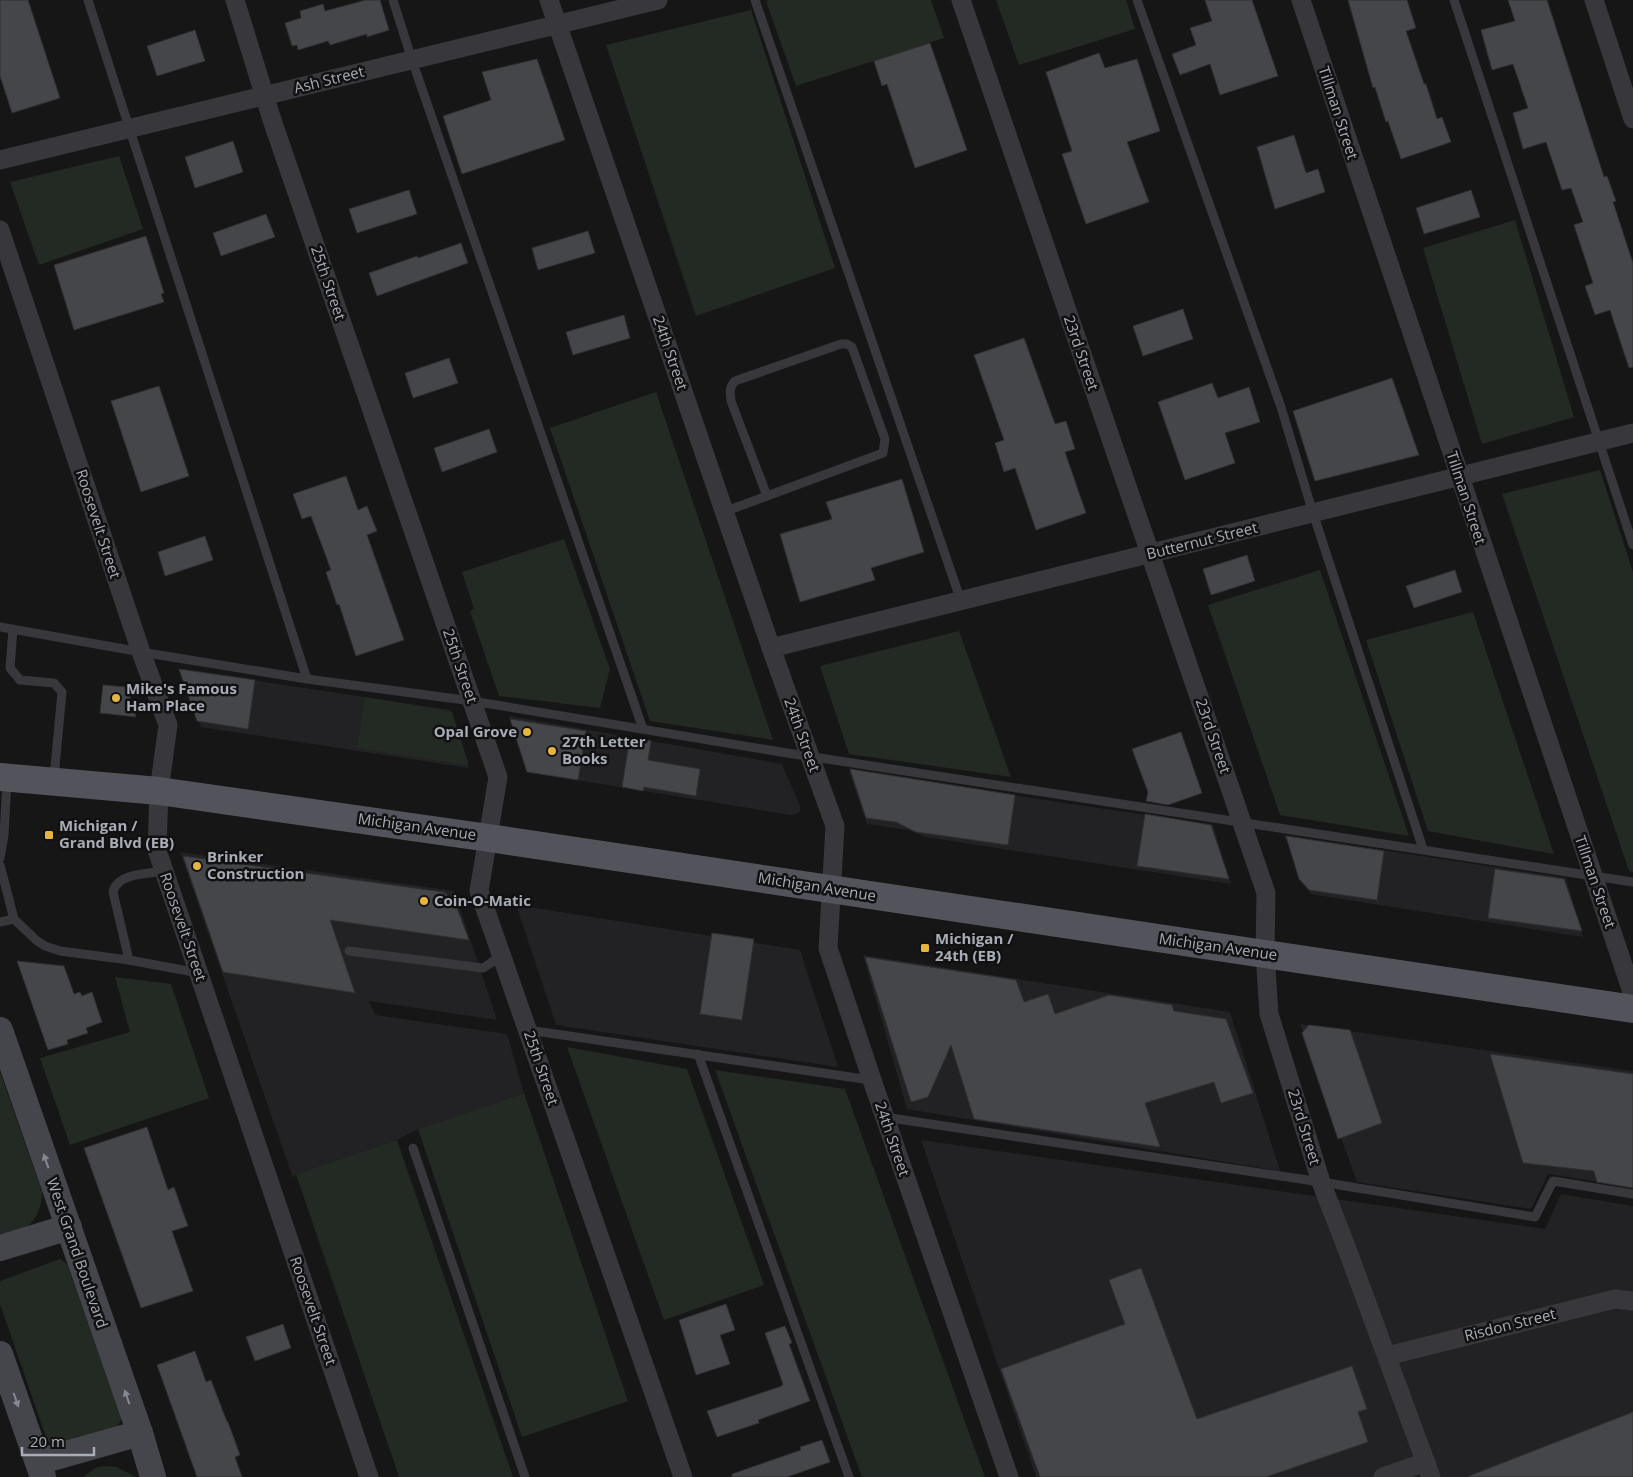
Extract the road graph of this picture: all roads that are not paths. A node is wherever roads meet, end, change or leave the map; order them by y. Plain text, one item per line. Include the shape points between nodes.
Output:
1 (88, 0) edge
2 (235, 0) edge
3 (393, 0) edge
4 (549, 0) edge
5 (658, 0) edge
6 (756, 0) edge
7 (961, 0) edge
8 (1137, 0) edge
9 (1301, 0) edge
10 (1454, 0) edge
11 (1594, 0) edge
12 (557, 25) junction
13 (412, 60) junction
14 (264, 96) junction
15 (1633, 119) edge
16 (130, 128) junction
17 (0, 160) edge
18 (0, 230) edge
19 (1633, 433) edge
20 (1599, 441) junction
21 (1459, 476) junction
22 (767, 496) junction
23 (724, 512) junction
24 (1313, 513) junction
25 (1633, 544) edge
26 (1150, 554) junction
27 (961, 601) junction
28 (0, 627) edge
29 (13, 629) junction
30 (771, 648) junction
31 (141, 652) junction
32 (308, 679) junction
33 (472, 701) junction
34 (643, 729) junction
35 (809, 756) junction
36 (4, 777) edge
37 (54, 781) junction
38 (159, 791) junction
39 (1242, 821) junction
40 (489, 838) junction
41 (1423, 849) junction
42 (0, 858) edge
43 (0, 865) edge
44 (164, 871) junction
45 (1593, 875) junction
46 (1633, 882) edge
47 (831, 889) junction
48 (14, 919) junction
49 (0, 922) edge
50 (349, 951) dead end
51 (1265, 954) junction
52 (501, 956) junction
53 (129, 960) junction
54 (199, 973) junction
55 (1633, 995) edge
56 (1633, 1009) edge
57 (528, 1030) junction
58 (1, 1033) edge
59 (698, 1054) junction
60 (872, 1080) junction
61 (884, 1117) junction
62 (413, 1148) dead end
63 (1321, 1182) junction
64 (1633, 1194) edge
65 (68, 1227) junction
66 (0, 1248) edge
67 (1633, 1301) edge
68 (0, 1354) edge
69 (1387, 1356) junction
70 (140, 1432) junction
71 (1429, 1469) edge
72 (40, 1470) edge
73 (153, 1477) edge
74 (369, 1477) edge
75 (525, 1477) edge
76 (683, 1477) edge
77 (849, 1477) edge
78 (1009, 1477) edge
79 (1383, 1477) edge

1 - 16 lane
2 - 14 street, 25th Street
3 - 13 lane
4 - 12 street, 24th Street
5 - 12 street, Ash Street
6 - 27 lane
7 - 26 street, 23rd Street
8 - 24 lane via 1281,407
9 - 21 street, Tillman Street
10 - 20 lane
11 - 15 street
12 - 13 street, Ash Street
12 - 23 street, 24th Street
13 - 14 street, Ash Street
13 - 34 lane
14 - 16 street, Ash Street
14 - 33 street, 25th Street
16 - 17 street, Ash Street
16 - 32 lane
18 - 31 street, Roosevelt Street
19 - 20 street, Butternut Street
20 - 21 street, Butternut Street
20 - 25 lane
21 - 24 street, Butternut Street
21 - 45 street, Tillman Street
22 - 22 lane via 883,453 885,439 852,347 848,344 731,385 731,401
22 - 23 lane
23 - 30 street, 24th Street
24 - 26 street, Butternut Street
24 - 41 lane
26 - 27 street, Butternut Street
26 - 39 street, 23rd Street
27 - 30 street, Butternut Street
28 - 29 lane
29 - 31 lane
29 - 37 lane via 10,668 20,680 54,683 62,692
30 - 35 street, 24th Street
31 - 32 lane
31 - 38 street, Roosevelt Street via 168,725
32 - 33 lane
33 - 34 lane
33 - 40 street, 25th Street via 498,778
34 - 35 lane
35 - 39 lane
35 - 47 street, 24th Street via 834,826
36 - 37 main road, Michigan Avenue
36 - 42 lane via 4,835
37 - 38 main road, Michigan Avenue
38 - 40 main road, Michigan Avenue
38 - 44 street, Roosevelt Street via 157,850
39 - 41 lane
39 - 51 street, 23rd Street via 1266,893
40 - 47 main road, Michigan Avenue
40 - 52 street, 25th Street via 479,891
41 - 45 lane
43 - 48 lane
44 - 53 lane via 123,879 114,887
44 - 54 street, Roosevelt Street
45 - 46 lane
45 - 55 street, Tillman Street
47 - 51 main road, Michigan Avenue
47 - 60 street, 24th Street via 828,948
48 - 49 lane
48 - 53 lane via 36,940 52,948
50 - 52 lane via 483,968
51 - 56 main road, Michigan Avenue
51 - 63 street, 23rd Street via 1269,1014
52 - 57 street, 25th Street
53 - 54 lane
54 - 74 street, Roosevelt Street
57 - 59 lane
57 - 76 street, 25th Street
65 -> 58 street, West Grand Boulevard
59 - 60 lane
59 - 77 lane
60 - 61 street, 24th Street
61 - 63 lane
61 - 78 street, 24th Street
62 - 75 lane
63 - 64 lane via 1535,1217 1553,1182
63 - 69 street, 23rd Street
65 - 66 street
70 -> 65 street, West Grand Boulevard
67 - 69 street, Risdon Street via 1615,1299
68 -> 72 street
69 - 71 street, 23rd Street
70 - 72 street
70 - 73 street, West Grand Boulevard
71 - 79 street

